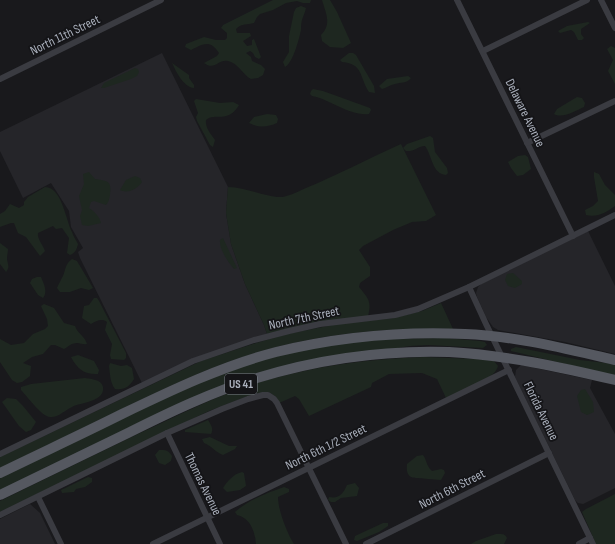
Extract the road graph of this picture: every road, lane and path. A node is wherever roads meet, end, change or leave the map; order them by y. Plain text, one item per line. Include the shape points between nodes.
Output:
1 (143, 0) edge
2 (161, 0) edge
3 (457, 0) edge
4 (588, 0) edge
5 (601, 0) edge
6 (147, 7) junction
7 (615, 28) edge
8 (483, 51) junction
9 (0, 79) edge
10 (615, 101) edge
11 (527, 143) junction
12 (615, 215) edge
13 (573, 236) junction
14 (469, 287) junction
15 (493, 337) junction
16 (502, 357) junction
17 (615, 360) edge
18 (509, 370) junction
19 (615, 380) edge
20 (167, 434) junction
21 (548, 453) junction
22 (0, 454) edge
23 (309, 468) junction
24 (0, 473) edge
25 (0, 495) edge
26 (38, 497) junction
27 (0, 515) edge
28 (207, 517) junction
29 (592, 541) edge
30 (61, 544) edge
31 (153, 544) edge
32 (220, 544) edge
33 (346, 544) edge
34 (366, 544) edge
35 (579, 544) edge

1 - 6 street
2 - 6 street, North 11th Street
3 - 8 street, Delaware Avenue
4 - 8 street
5 - 7 street
6 - 9 street, North 11th Street
8 - 11 street, Delaware Avenue
10 - 11 street
11 - 13 street, Delaware Avenue
12 - 13 street, North 7th Street
13 - 14 street, North 7th Street
14 - 15 street, Florida Avenue
14 - 22 street, North 7th Street via 407,312 320,324 254,340 212,354
15 - 16 street, Florida Avenue
15 - 17 main road, US 41
15 - 24 main road, US 41 via 466,334 395,334 352,338 274,353 193,381
16 - 18 street, Florida Avenue
16 - 19 main road, US 41
16 - 25 main road, US 41 via 449,352 399,353 350,357 285,370 199,400
18 - 21 street, Florida Avenue
18 - 23 street, North 6th 1/2 Street
20 - 23 street via 248,399 268,395 277,403
20 - 26 street
20 - 28 street, Thomas Avenue
21 - 29 street, Florida Avenue
21 - 34 street, North 6th Street
23 - 28 street, North 6th 1/2 Street
23 - 33 street
26 - 27 street
26 - 30 street
28 - 31 street, North 6th 1/2 Street
28 - 32 street, Thomas Avenue
29 - 35 street

